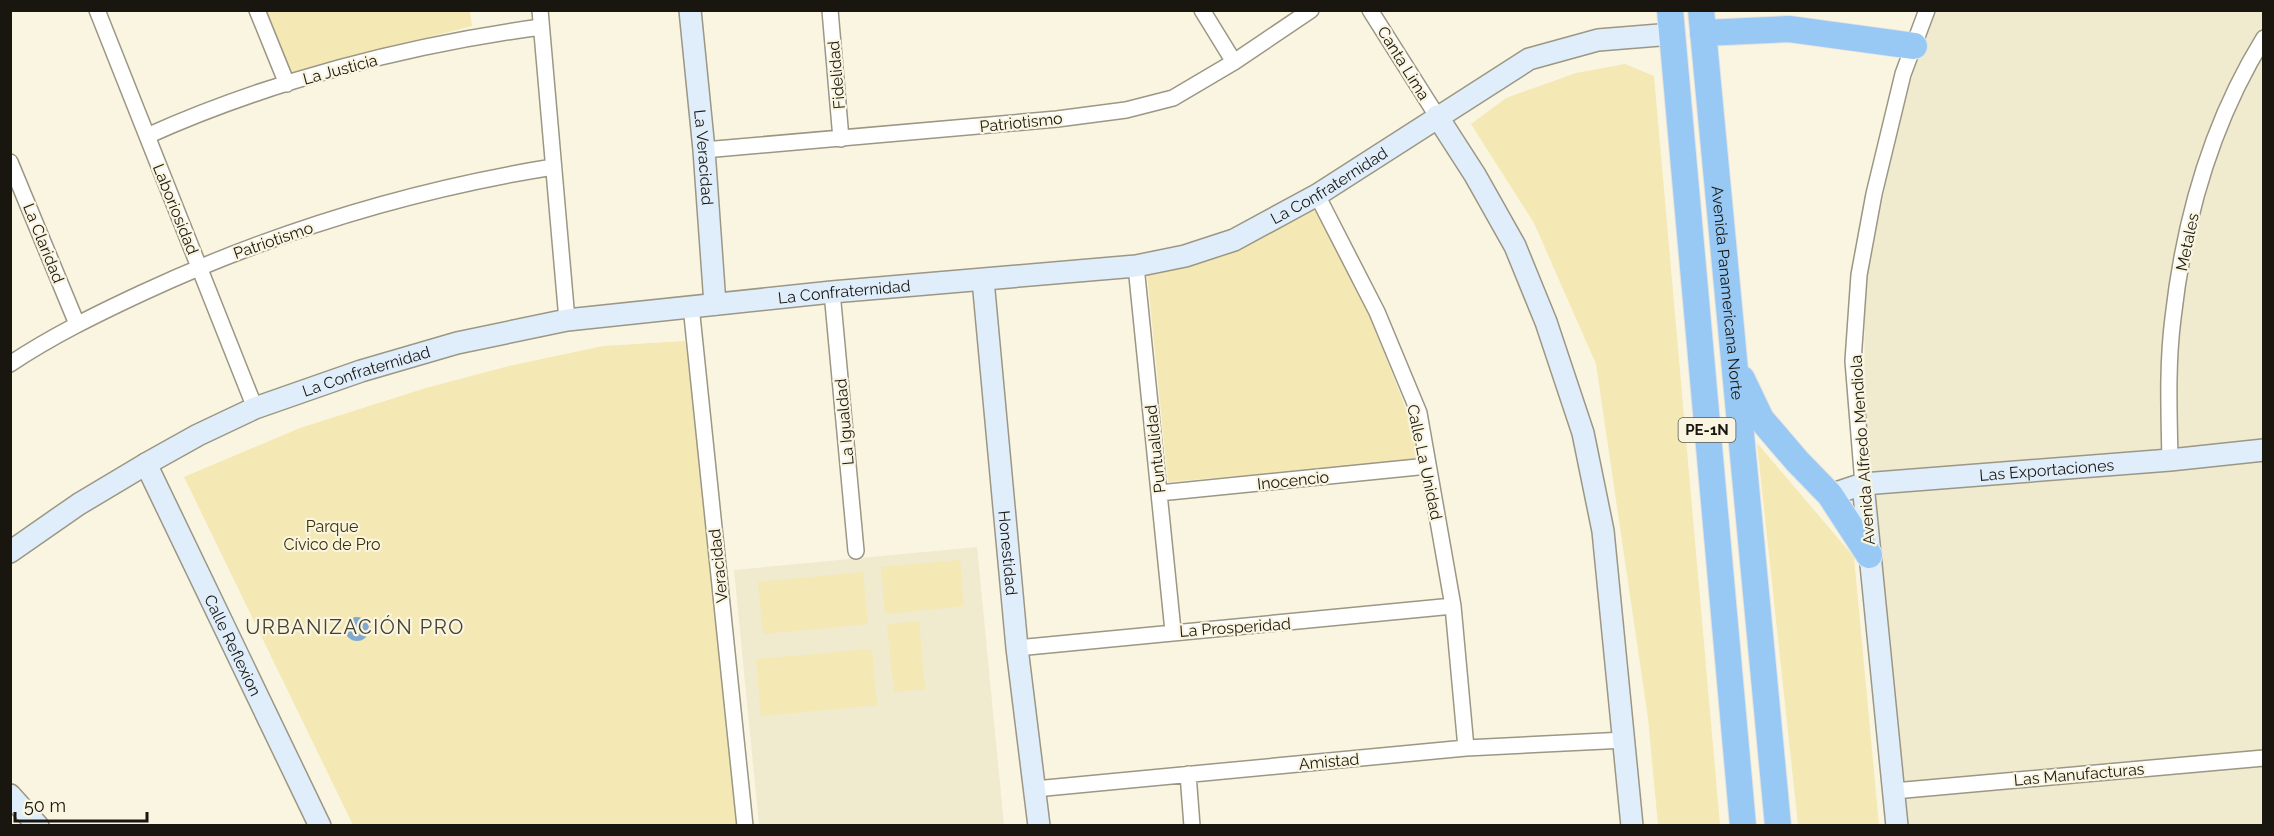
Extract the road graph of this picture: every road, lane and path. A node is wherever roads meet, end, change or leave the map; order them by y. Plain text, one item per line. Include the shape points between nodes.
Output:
1 (97, 10) edge
2 (257, 10) edge
3 (540, 10) edge
4 (690, 10) edge
5 (830, 10) edge
6 (1202, 10) edge
7 (1311, 10) edge
8 (1370, 10) edge
9 (1927, 10) edge
10 (1671, 22) edge
11 (1702, 22) edge
12 (541, 27) junction
13 (2264, 38) edge
14 (1914, 46) junction
15 (1234, 62) junction
16 (287, 84) junction
17 (1437, 116) junction
18 (147, 136) junction
19 (841, 139) junction
20 (704, 150) junction
21 (10, 162) edge
22 (553, 166) junction
23 (1317, 195) junction
24 (17, 197) edge
25 (1136, 266) junction
26 (199, 267) junction
27 (982, 280) junction
28 (832, 292) junction
29 (715, 304) junction
30 (691, 306) junction
31 (567, 320) junction
32 (77, 324) junction
33 (1734, 363) junction
34 (10, 364) edge
35 (255, 408) junction
36 (2264, 450) edge
37 (2170, 459) junction
38 (146, 464) junction
39 (1428, 466) junction
40 (1863, 484) junction
41 (1159, 493) junction
42 (1830, 495) junction
43 (856, 551) dead end
44 (10, 552) edge
45 (1869, 555) junction
46 (1453, 606) junction
47 (1173, 632) junction
48 (1017, 648) junction
49 (1625, 740) junction
50 (1466, 748) junction
51 (2264, 758) edge
52 (1188, 774) junction
53 (1035, 789) junction
54 (1894, 791) junction
55 (10, 795) edge
56 (38, 825) edge
57 (320, 825) edge
58 (745, 825) edge
59 (1039, 825) edge
60 (1192, 825) edge
61 (1632, 825) edge
62 (1743, 825) edge
63 (1778, 825) edge
64 (1897, 825) edge

1 - 18 street, Laboriosidad
2 - 16 street
3 - 12 street
4 - 20 street, La Veracidad
5 - 19 street, Fidelidad
6 - 15 street
7 - 15 street, Patriotismo
8 - 17 street, Canta Lima
9 - 14 street, Avenida Alfredo Mendiola
10 - 17 street, La Confraternidad via 1529,59
10 - 62 highway, Avenida Panamericana Norte / PE-1N
11 - 14 highway
11 - 33 highway, Avenida Panamericana Norte / PE-1N
12 - 16 street, La Justicia via 457,40
12 - 22 street
13 - 37 street, Metales via 2234,91 2213,140 2182,257 2172,330
14 - 40 street, Avenida Alfredo Mendiola via 1903,74 1874,194 1859,275 1853,362
15 - 19 street, Patriotismo via 1173,98 1126,110
16 - 18 street, La Justicia
17 - 23 street, La Confraternidad
17 - 49 street via 1515,246 1546,322 1583,433 1603,531
18 - 26 street, Laboriosidad
19 - 20 street, Patriotismo
20 - 29 street, La Veracidad
21 - 24 street, La Claridad
22 - 26 street, Patriotismo via 382,203 247,247
22 - 31 street
23 - 25 street, La Confraternidad via 1234,240
23 - 39 street, Calle La Unidad via 1377,312 1419,413
24 - 32 street, La Claridad
25 - 27 street, La Confraternidad
25 - 41 street, Puntualidad
26 - 32 street, Patriotismo
26 - 35 street, Laboriosidad
27 - 28 street, La Confraternidad
27 - 48 street, Honestidad
28 - 29 street, La Confraternidad
28 - 43 street, La Igualdad
29 - 30 street, La Confraternidad
30 - 31 street, La Confraternidad
30 - 58 street, Veracidad
31 - 35 street, La Confraternidad via 457,343
32 - 34 street, Patriotismo
33 - 42 highway via 1761,419
33 - 63 highway, Avenida Panamericana Norte / PE-1N
35 - 38 street, La Confraternidad
36 - 37 street, Las Exportaciones
37 - 40 street, Las Exportaciones
38 - 44 street, La Confraternidad
38 - 57 street, Calle Reflexion
39 - 41 street, Inocencio
39 - 46 street, Calle La Unidad
40 - 42 street, Las Exportaciones
40 - 45 street, Avenida Alfredo Mendiola
41 - 47 street, Puntualidad
42 - 45 highway
45 - 54 street, Avenida Alfredo Mendiola
46 - 47 street, La Prosperidad
46 - 50 street, Calle La Unidad
47 - 48 street, La Prosperidad
48 - 53 street, Honestidad
49 - 50 street, Amistad
49 - 61 street
50 - 52 street, Amistad
51 - 54 street, Las Manufacturas
52 - 53 street, Amistad
52 - 60 street
53 - 59 street, Honestidad
54 - 64 street, Avenida Alfredo Mendiola
55 - 56 street

